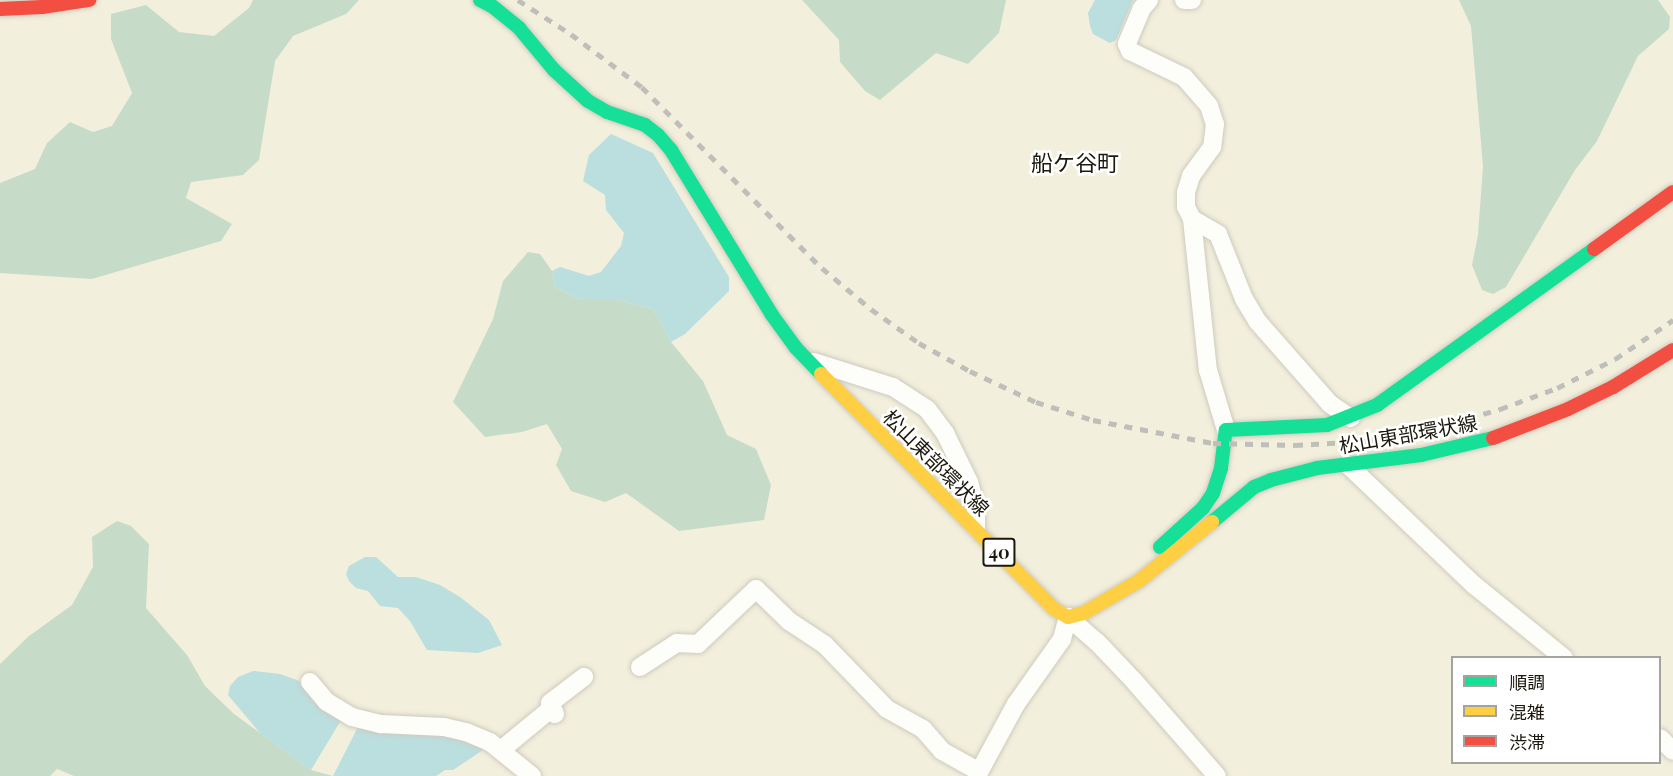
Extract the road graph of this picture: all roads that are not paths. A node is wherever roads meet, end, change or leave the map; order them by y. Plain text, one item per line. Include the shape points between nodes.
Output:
1 (89, 0) edge
2 (480, 0) edge
3 (1149, 0) edge
4 (1184, 0) edge
5 (1192, 0) edge
6 (0, 9) edge
7 (1673, 192) edge
8 (1192, 219) junction
9 (1673, 350) edge
10 (809, 361) junction
11 (1351, 418) junction
12 (1226, 430) junction
13 (1348, 465) junction
14 (976, 527) junction
15 (1151, 572) junction
16 (1068, 617) junction
17 (1563, 656) edge
18 (640, 667) dead end
19 (584, 677) dead end
20 (310, 682) dead end
21 (1661, 740) edge
22 (501, 750) junction
23 (1673, 751) edge
24 (973, 774) edge
25 (532, 776) edge
26 (1217, 776) edge

1 - 6 main road
2 - 10 main road, 松山東部環状線 / 40 via 507,17 588,101 645,125 658,135 782,330
3 - 8 street via 1127,44 1130,51 1184,77 1209,106 1215,124 1212,147 1191,176 1186,192 1186,207
4 - 5 street
7 - 11 main road via 1377,405
8 - 11 street via 1218,234 1244,300 1258,322 1330,404
8 - 12 street via 1208,370
9 - 13 main road, 松山東部環状線 via 1613,387 1518,430 1472,445
10 - 14 main road, 松山東部環状線 / 40
10 - 14 street via 893,387 927,409 945,433 969,482
11 - 12 main road via 1327,425
12 - 15 main road via 1213,493 1203,508 1155,552
13 - 15 main road, 松山東部環状線 via 1294,472 1254,487
13 - 17 street via 1474,585
14 - 16 main road, 松山東部環状線 / 40 via 1054,609
15 - 16 main road, 松山東部環状線 via 1084,614
16 - 24 street via 1062,639
16 - 26 street via 1134,681
18 - 24 street via 677,643 698,644 756,589 789,621 825,645 887,709 923,729 942,752
19 - 22 street via 550,703 555,713
20 - 22 street via 327,702 352,717 381,724 444,727 466,732
21 - 23 street
22 - 25 street

